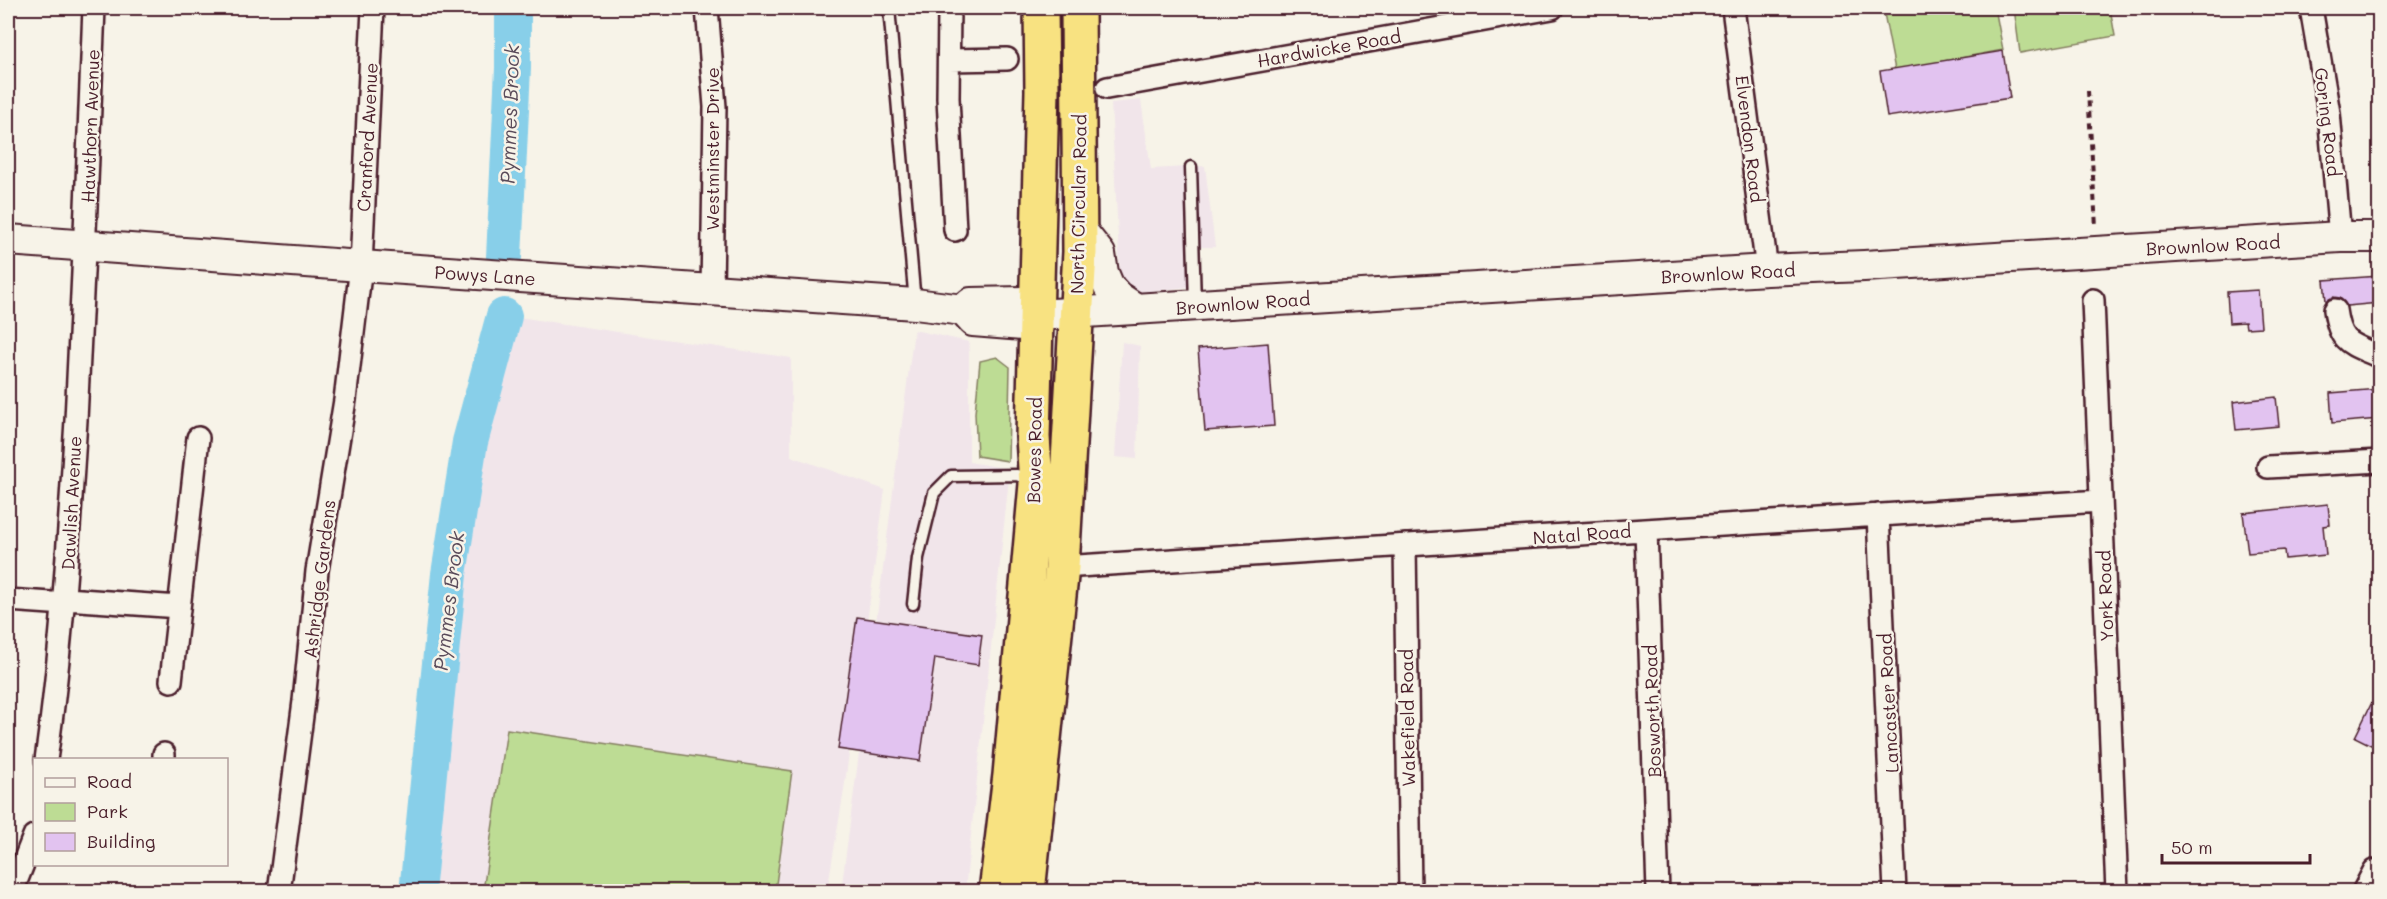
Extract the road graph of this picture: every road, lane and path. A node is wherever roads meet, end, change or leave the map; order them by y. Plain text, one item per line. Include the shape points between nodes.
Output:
1 (94, 8) edge
2 (373, 8) edge
3 (707, 8) edge
4 (889, 8) edge
5 (949, 8) edge
6 (1041, 8) edge
7 (1078, 8) edge
8 (1552, 8) edge
9 (1733, 8) edge
10 (2311, 8) edge
11 (1007, 59) dead end
12 (949, 60) junction
13 (1093, 91) junction
14 (2088, 91) dead end
15 (1191, 167) dead end
16 (1080, 229) junction
17 (955, 230) dead end
18 (2340, 237) junction
19 (2379, 237) edge
20 (8, 240) edge
21 (86, 245) junction
22 (2099, 252) junction
23 (361, 266) junction
24 (1767, 270) junction
25 (712, 290) junction
26 (2093, 300) dead end
27 (915, 304) junction
28 (1195, 306) junction
29 (1136, 309) junction
30 (2335, 310) dead end
31 (1077, 314) junction
32 (1037, 315) junction
33 (2379, 357) edge
34 (198, 438) dead end
35 (2379, 461) edge
36 (2268, 467) dead end
37 (1036, 484) junction
38 (2101, 501) junction
39 (1878, 515) junction
40 (1646, 530) junction
41 (1405, 545) junction
42 (1062, 567) junction
43 (8, 600) edge
44 (65, 602) junction
45 (914, 604) dead end
46 (179, 607) junction
47 (171, 681) dead end
48 (46, 758) edge
49 (33, 838) edge
50 (2379, 871) edge
51 (12, 891) edge
52 (279, 891) edge
53 (996, 891) edge
54 (1028, 891) edge
55 (1410, 891) edge
56 (1658, 891) edge
57 (1895, 891) edge
58 (2117, 891) edge
59 (2363, 891) edge

1 - 21 street, Hawthorn Avenue
2 - 23 street, Cranford Avenue
3 - 25 street, Westminster Drive via 715,107
4 - 27 lane
5 - 12 street
6 - 32 highway, Bowes Road
7 - 13 highway
8 - 13 street, Hardwicke Road
9 - 24 street, Elvendon Road
10 - 18 street, Goring Road via 2329,113
11 - 12 street
12 - 17 street
13 - 16 highway, North Circular Road
14 - 22 path
15 - 28 lane
16 - 29 main road via 1100,254 1109,287
16 - 31 highway, North Circular Road
18 - 19 main road, Brownlow Road
18 - 22 main road, Brownlow Road
20 - 21 main road, Powys Lane
21 - 23 main road, Powys Lane
21 - 44 street, Dawlish Avenue
22 - 24 main road, Brownlow Road
23 - 25 main road, Powys Lane
23 - 52 street, Ashridge Gardens via 345,400 317,571
24 - 28 main road, Brownlow Road
25 - 27 main road, Powys Lane
26 - 38 street, York Road
27 - 32 main road, Powys Lane via 963,310 973,321 1023,325
28 - 29 main road, Brownlow Road
29 - 31 main road, Brownlow Road
30 - 33 street via 2345,341
31 - 32 main road, Powys Lane
31 - 37 main road via 1056,325 1052,335 1047,435
31 - 42 highway, Bowes Road
32 - 37 highway, Bowes Road
34 - 46 street
35 - 36 street
37 - 45 lane via 1017,475 951,476 934,493 918,558
37 - 53 highway, Bowes Road
38 - 39 street, Natal Road
38 - 58 street, York Road
39 - 40 street, Natal Road
39 - 57 street, Lancaster Road
40 - 41 street, Natal Road
40 - 56 street, Bosworth Road
41 - 42 street, Natal Road
41 - 55 street, Wakefield Road
42 - 54 highway, Bowes Road
43 - 44 street
44 - 46 street
44 - 48 street, Dawlish Avenue
46 - 47 street
49 - 51 street
50 - 59 street via 2374,871

